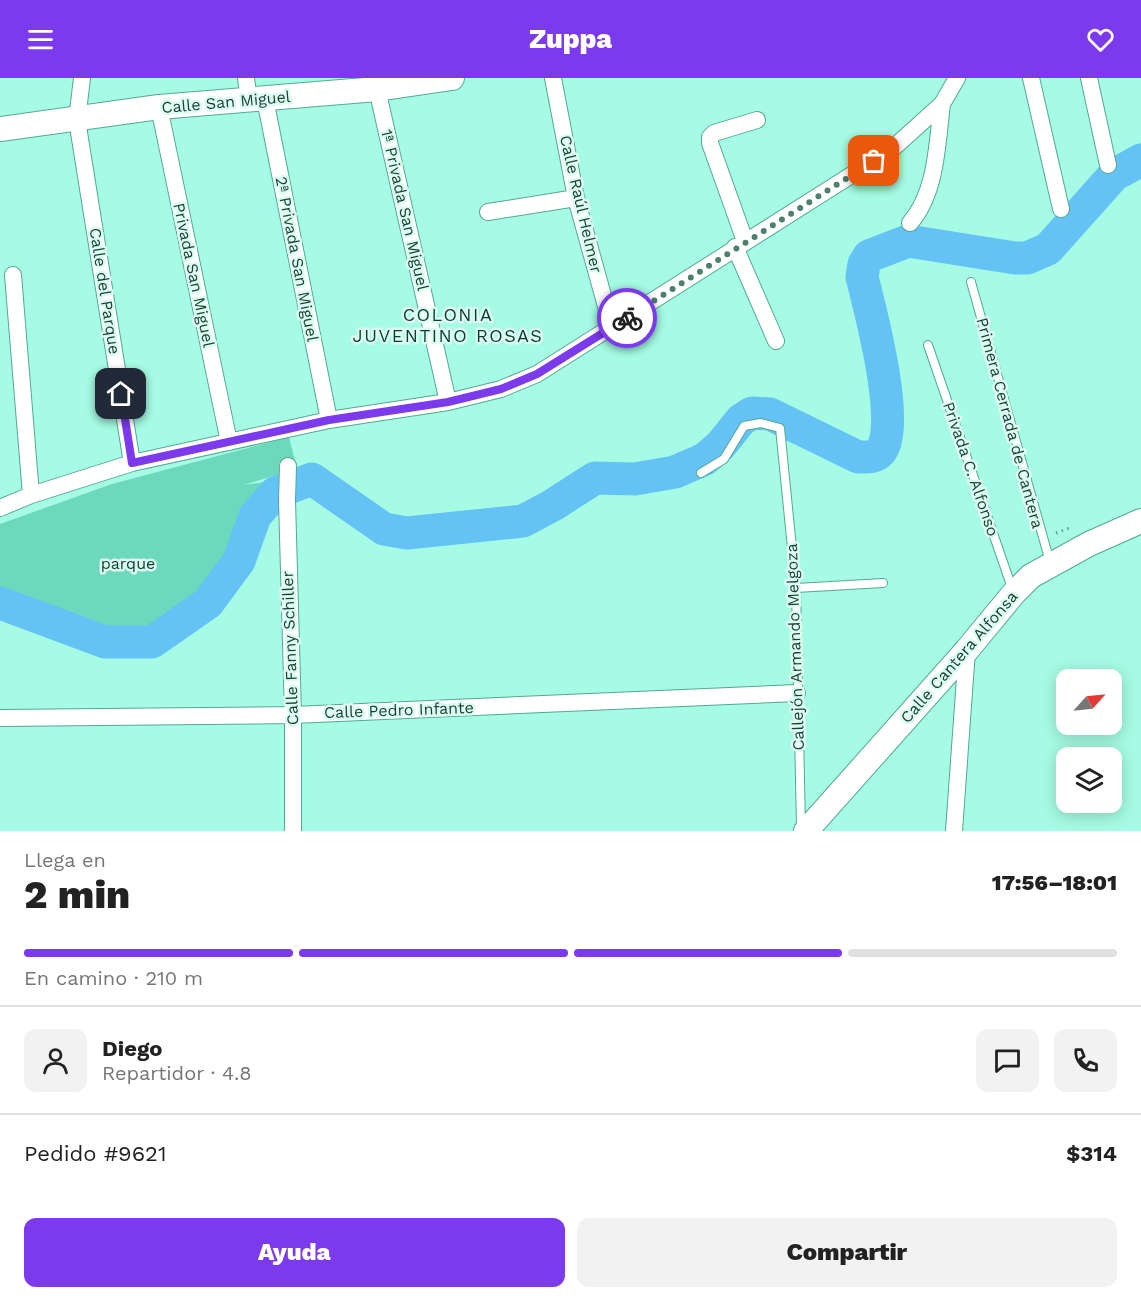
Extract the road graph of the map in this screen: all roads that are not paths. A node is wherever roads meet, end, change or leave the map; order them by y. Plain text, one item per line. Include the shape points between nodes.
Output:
1 (82, 78) edge
2 (452, 78) edge
3 (553, 78) edge
4 (957, 78) edge
5 (1031, 78) edge
6 (1089, 78) edge
7 (377, 89) junction
8 (253, 92) edge
9 (942, 104) junction
10 (159, 107) junction
11 (76, 120) junction
12 (757, 120) dead end
13 (0, 129) edge
14 (1108, 165) dead end
15 (576, 198) junction
16 (1061, 209) dead end
17 (488, 212) dead end
18 (910, 223) dead end
19 (740, 244) junction
20 (13, 275) dead end
21 (971, 282) dead end
22 (612, 328) junction
23 (776, 341) dead end
24 (928, 345) dead end
25 (448, 402) junction
26 (329, 420) junction
27 (229, 442) junction
28 (132, 463) junction
29 (288, 466) dead end
30 (701, 473) dead end
31 (31, 495) junction
32 (0, 508) edge
33 (1141, 521) edge
34 (1050, 564) junction
35 (883, 583) dead end
36 (796, 588) junction
37 (1014, 593) junction
38 (968, 650) junction
39 (797, 693) junction
40 (293, 715) junction
41 (0, 718) edge
42 (293, 831) edge
43 (801, 831) edge
44 (806, 831) edge
45 (954, 831) edge

1 - 11 street, Calle del Parque
2 - 7 street, Calle San Miguel
3 - 15 street, Calle Raúl Helmer
4 - 9 street
5 - 16 street
6 - 14 street
7 - 8 street, Calle San Miguel
7 - 25 street, 1ª Privada San Miguel
8 - 10 street, Calle San Miguel
8 - 26 street, 2ª Privada San Miguel
9 - 18 street via 933,173 919,212
9 - 19 street via 891,150
10 - 11 street, Calle San Miguel
10 - 27 street, Privada San Miguel
11 - 13 street, Calle San Miguel
11 - 28 street, Calle del Parque
12 - 19 street via 710,137
15 - 17 street
15 - 22 street, Calle Raúl Helmer
19 - 22 street
19 - 23 street
20 - 31 street
21 - 34 lane, Primera Cerrada de Cantera
22 - 25 street via 537,374 501,389
24 - 37 lane, Privada C. Alfonso
25 - 26 street
26 - 27 street
27 - 28 street
28 - 31 street
29 - 40 street, Calle Fanny Schiller
30 - 36 lane, Callejón Armando Melgoza via 724,459 744,426 761,423 780,428
31 - 32 street
33 - 34 street, Calle Cantera Alfonsa
34 - 37 street, Calle Cantera Alfonsa
35 - 36 lane
36 - 39 lane, Callejón Armando Melgoza
37 - 38 street, Calle Cantera Alfonsa
38 - 44 street, Calle Cantera Alfonsa
38 - 45 street
39 - 40 street, Calle Pedro Infante
39 - 43 lane, Callejón Armando Melgoza
40 - 41 street, Calle Pedro Infante
40 - 42 street, Calle Fanny Schiller

